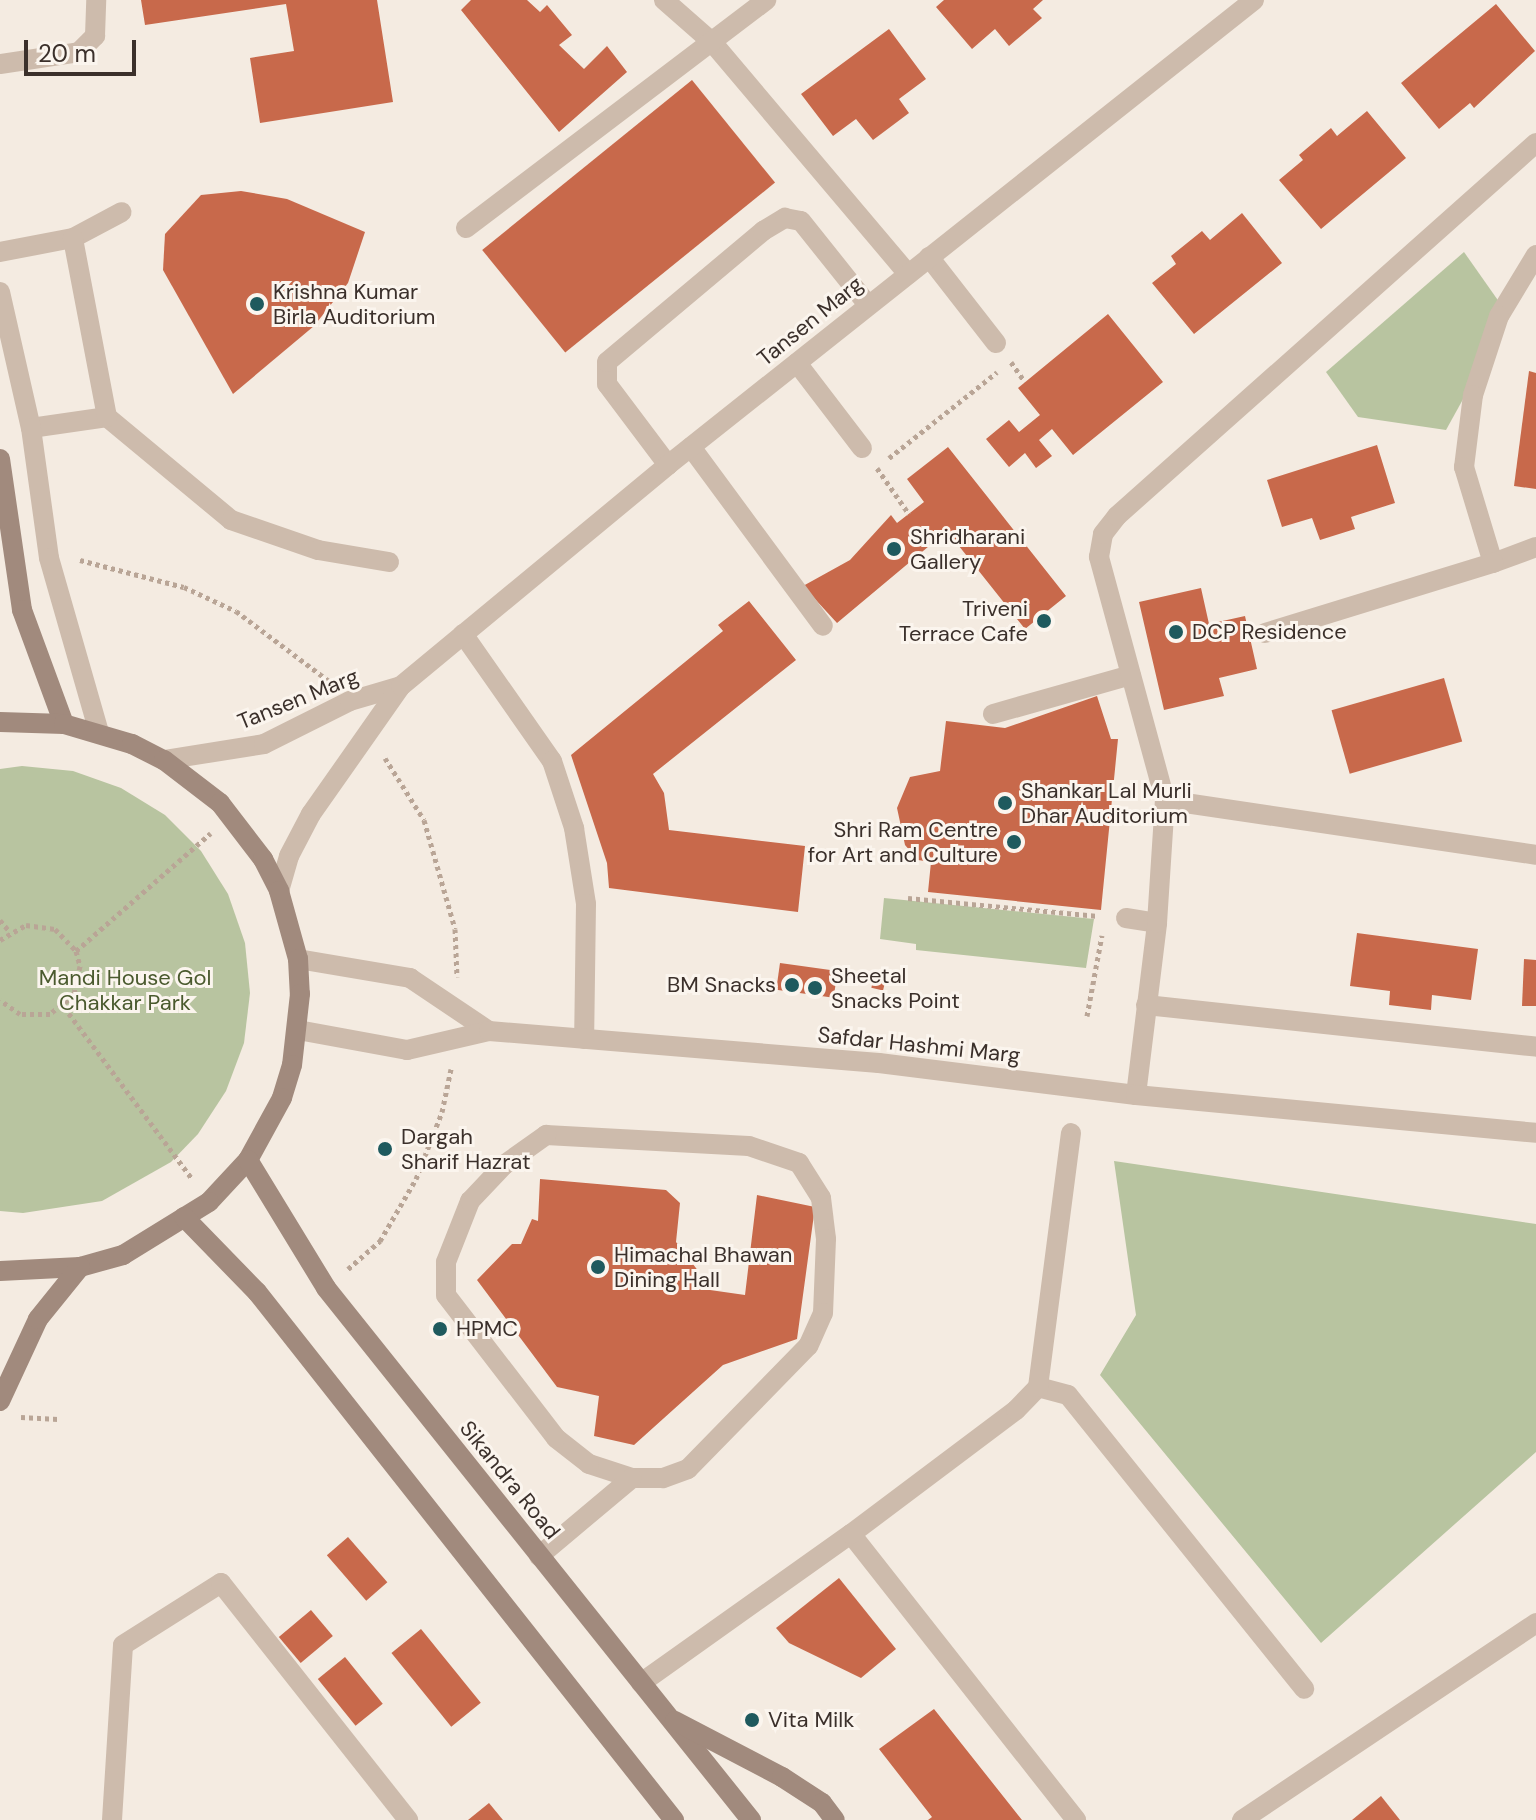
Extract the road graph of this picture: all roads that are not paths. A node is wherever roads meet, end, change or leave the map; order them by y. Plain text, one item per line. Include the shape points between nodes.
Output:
1 (96, 0) edge
2 (664, 0) edge
3 (766, 0) edge
4 (1254, 0) edge
5 (712, 42) junction
6 (0, 64) edge
7 (1536, 143) edge
8 (122, 212) dead end
9 (466, 228) dead end
10 (73, 238) junction
11 (0, 252) edge
12 (1536, 255) edge
13 (929, 257) junction
14 (908, 274) junction
15 (0, 292) edge
16 (868, 305) junction
17 (996, 343) dead end
18 (797, 363) junction
19 (107, 417) junction
20 (31, 428) junction
21 (691, 447) junction
22 (862, 448) road end
23 (0, 459) edge
24 (668, 465) junction
25 (1536, 547) edge
26 (389, 562) dead end
27 (1493, 563) junction
28 (823, 626) dead end
29 (1265, 633) dead end
30 (463, 634) junction
31 (1131, 675) junction
32 (401, 686) junction
33 (993, 714) dead end
34 (0, 722) edge
35 (64, 724) junction
36 (99, 732) junction
37 (164, 760) junction
38 (1165, 800) junction
39 (1536, 855) edge
40 (279, 891) junction
41 (1116, 918) road end
42 (1157, 923) junction
43 (298, 959) junction
44 (1146, 1005) junction
45 (298, 1030) junction
46 (489, 1031) junction
47 (584, 1039) junction
48 (1536, 1047) edge
49 (1136, 1095) junction
50 (1071, 1133) dead end
51 (1536, 1133) edge
52 (248, 1160) junction
53 (184, 1217) junction
54 (80, 1267) junction
55 (0, 1271) edge
56 (1038, 1387) junction
57 (0, 1401) edge
58 (632, 1478) junction
59 (851, 1534) junction
60 (539, 1556) junction
61 (1536, 1623) edge
62 (641, 1683) junction
63 (1304, 1689) dead end
64 (668, 1717) junction
65 (112, 1820) edge
66 (408, 1820) edge
67 (674, 1820) edge
68 (751, 1820) edge
69 (835, 1820) edge
70 (1076, 1820) edge
71 (1242, 1820) edge

1 - 6 street via 95,36 79,52
2 - 5 street
3 - 5 street
4 - 13 street, Tansen Marg
5 - 9 street
5 - 14 street
7 - 31 street via 1103,534 1099,557
8 - 10 street
10 - 11 street
10 - 19 street
12 - 27 street via 1499,316 1473,395 1464,467
13 - 14 street, Tansen Marg
13 - 17 street
14 - 16 street, Tansen Marg
15 - 20 street
16 - 18 street, Tansen Marg
16 - 24 street via 801,221 785,218 763,231 607,362 607,384
18 - 21 street, Tansen Marg
18 - 22 street
19 - 20 street
19 - 26 street via 231,520 318,550
20 - 36 street via 49,558
21 - 24 street, Tansen Marg
21 - 28 street
23 - 35 main road via 22,610
24 - 30 street, Tansen Marg
25 - 27 street
27 - 29 street
30 - 32 street, Tansen Marg
30 - 47 street via 552,761 574,828 586,904
31 - 33 street
31 - 38 street
32 - 37 street, Tansen Marg via 350,701 264,744
32 - 40 street, Tansen Marg via 311,814 289,856
34 - 35 main road
35 - 36 main road
36 - 37 main road
37 - 40 main road via 231,816
38 - 39 street
38 - 42 street
40 - 43 main road
41 - 42 street
42 - 44 street
43 - 45 main road
43 - 46 street via 410,978
44 - 48 street
44 - 49 street
45 - 46 street, Safdar Hashmi Marg via 407,1050
45 - 52 main road via 282,1098
46 - 47 street, Safdar Hashmi Marg
47 - 49 street, Safdar Hashmi Marg via 879,1063
49 - 51 street, Safdar Hashmi Marg
50 - 56 street
52 - 53 main road via 209,1202
52 - 60 main road, Sikandra Road via 326,1288
53 - 54 main road via 123,1255
53 - 67 main road via 257,1292
54 - 55 main road
54 - 57 main road via 38,1319
56 - 59 street via 1016,1410
56 - 63 street via 1068,1395
58 - 58 street via 589,1464 556,1438 446,1295 446,1262 470,1201 504,1165 546,1135 749,1146 799,1163 821,1198 826,1239 823,1313 808,1346 688,1469 663,1478
58 - 60 street
59 - 62 street
59 - 70 street
60 - 62 main road, Sikandra Road
61 - 71 street
62 - 64 main road, Sikandra Road
64 - 68 main road, Sikandra Road
64 - 69 main road via 782,1777 822,1803
65 - 66 street via 123,1645 221,1583

